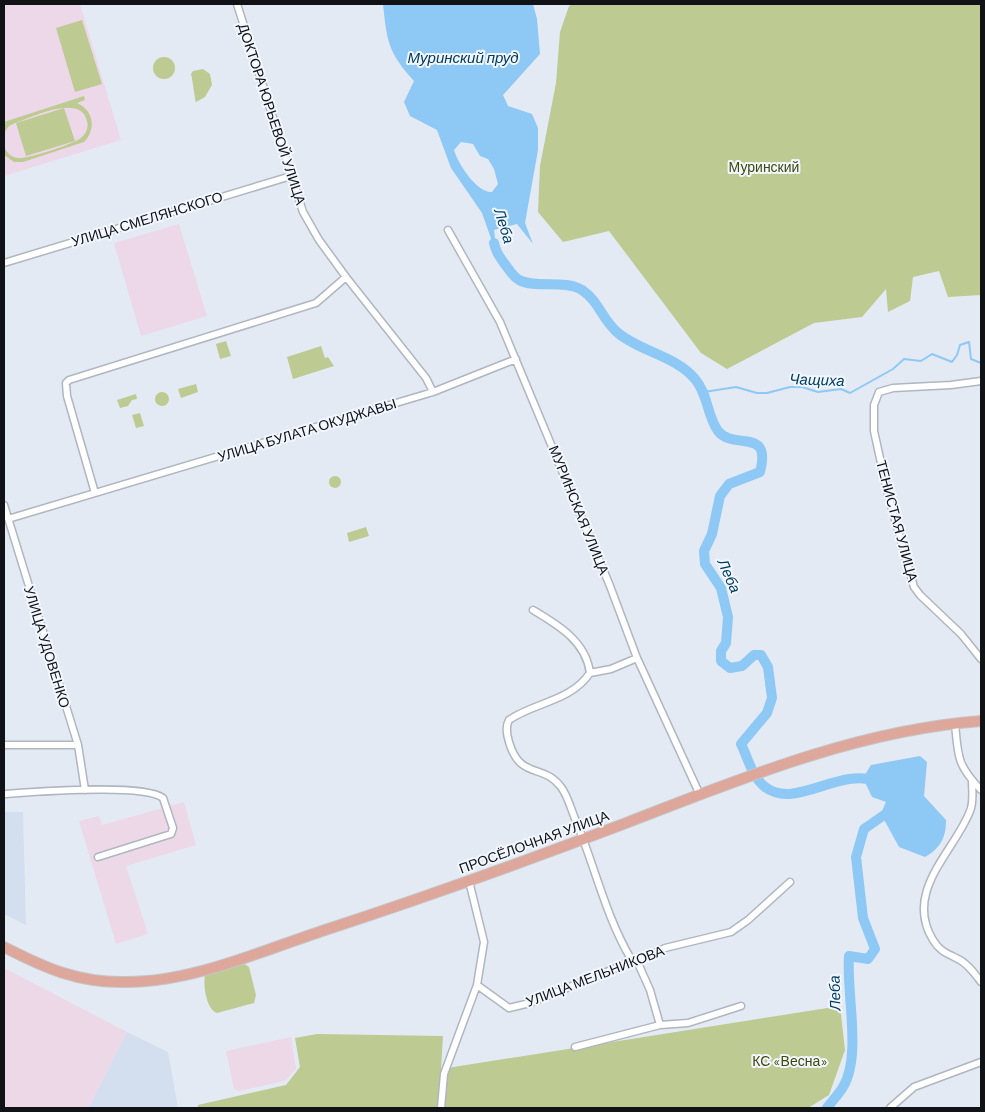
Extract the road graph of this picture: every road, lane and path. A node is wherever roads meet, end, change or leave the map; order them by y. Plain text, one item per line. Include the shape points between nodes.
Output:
1 (237, 4) edge
2 (291, 176) junction
3 (448, 230) dead end
4 (4, 263) edge
5 (346, 277) junction
6 (516, 359) junction
7 (981, 381) edge
8 (433, 392) junction
9 (95, 493) junction
10 (4, 505) edge
11 (8, 518) junction
12 (533, 610) dead end
13 (636, 658) junction
14 (981, 659) edge
15 (590, 673) junction
16 (981, 722) edge
17 (955, 723) junction
18 (4, 745) edge
19 (78, 745) junction
20 (972, 781) junction
21 (85, 790) junction
22 (981, 790) edge
23 (4, 794) edge
24 (700, 795) junction
25 (583, 839) junction
26 (98, 857) dead end
27 (469, 881) junction
28 (790, 882) dead end
29 (4, 947) edge
30 (634, 960) junction
31 (981, 982) edge
32 (477, 985) junction
33 (741, 1006) dead end
34 (660, 1025) junction
35 (575, 1047) dead end
36 (981, 1062) edge
37 (441, 1108) edge
38 (890, 1108) edge

1 - 2 street, ДОКТОРА ЮРЬЕВОЙ УЛИЦА
2 - 4 street, УЛИЦА СМЕЛЯНСКОГО
2 - 5 street, ДОКТОРА ЮРЬЕВОЙ УЛИЦА via 303,212
3 - 6 street, МУРИНСКАЯ УЛИЦА via 500,322
5 - 8 street, ДОКТОРА ЮРЬЕВОЙ УЛИЦА via 426,378
5 - 9 street via 316,303 69,380 66,383 67,396
6 - 8 street, УЛИЦА БУЛАТА ОКУДЖАВЫ
6 - 13 street, МУРИНСКАЯ УЛИЦА via 610,586
7 - 14 street, ТЕНИСТАЯ УЛИЦА via 883,390 874,405 874,431 910,576 920,595 961,634
8 - 9 street, УЛИЦА БУЛАТА ОКУДЖАВЫ
9 - 11 street, УЛИЦА БУЛАТА ОКУДЖАВЫ
10 - 11 street, УЛИЦА УДОВЕНКО
11 - 19 street, УЛИЦА УДОВЕНКО
12 - 15 street via 576,640
13 - 15 street via 611,669
13 - 24 street, МУРИНСКАЯ УЛИЦА
15 - 25 street via 560,699 513,718 506,726 512,754 520,764 553,779 561,787
16 - 17 main road, ПРОСЁЛОЧНАЯ УЛИЦА
17 - 20 street via 958,760
17 - 24 main road, ПРОСЁЛОЧНАЯ УЛИЦА via 888,735 822,752
18 - 19 street
19 - 21 street, УЛИЦА УДОВЕНКО
20 - 22 street
20 - 31 street via 970,812 935,870 924,915 937,946 967,965
21 - 23 street
21 - 26 street via 161,796 173,828 169,835
24 - 25 main road, ПРОСЁЛОЧНАЯ УЛИЦА
25 - 27 main road, ПРОСЁЛОЧНАЯ УЛИЦА
25 - 30 street via 612,920
27 - 29 main road, ПРОСЁЛОЧНАЯ УЛИЦА via 196,972 122,982 66,976
27 - 32 street via 484,942
28 - 30 street, УЛИЦА МЕЛЬНИКОВА via 731,932 665,948
30 - 32 street, УЛИЦА МЕЛЬНИКОВА via 530,1003 509,1008
30 - 34 street via 650,990
32 - 37 street via 444,1074
33 - 34 street via 688,1023
34 - 35 street
36 - 38 street via 914,1087

